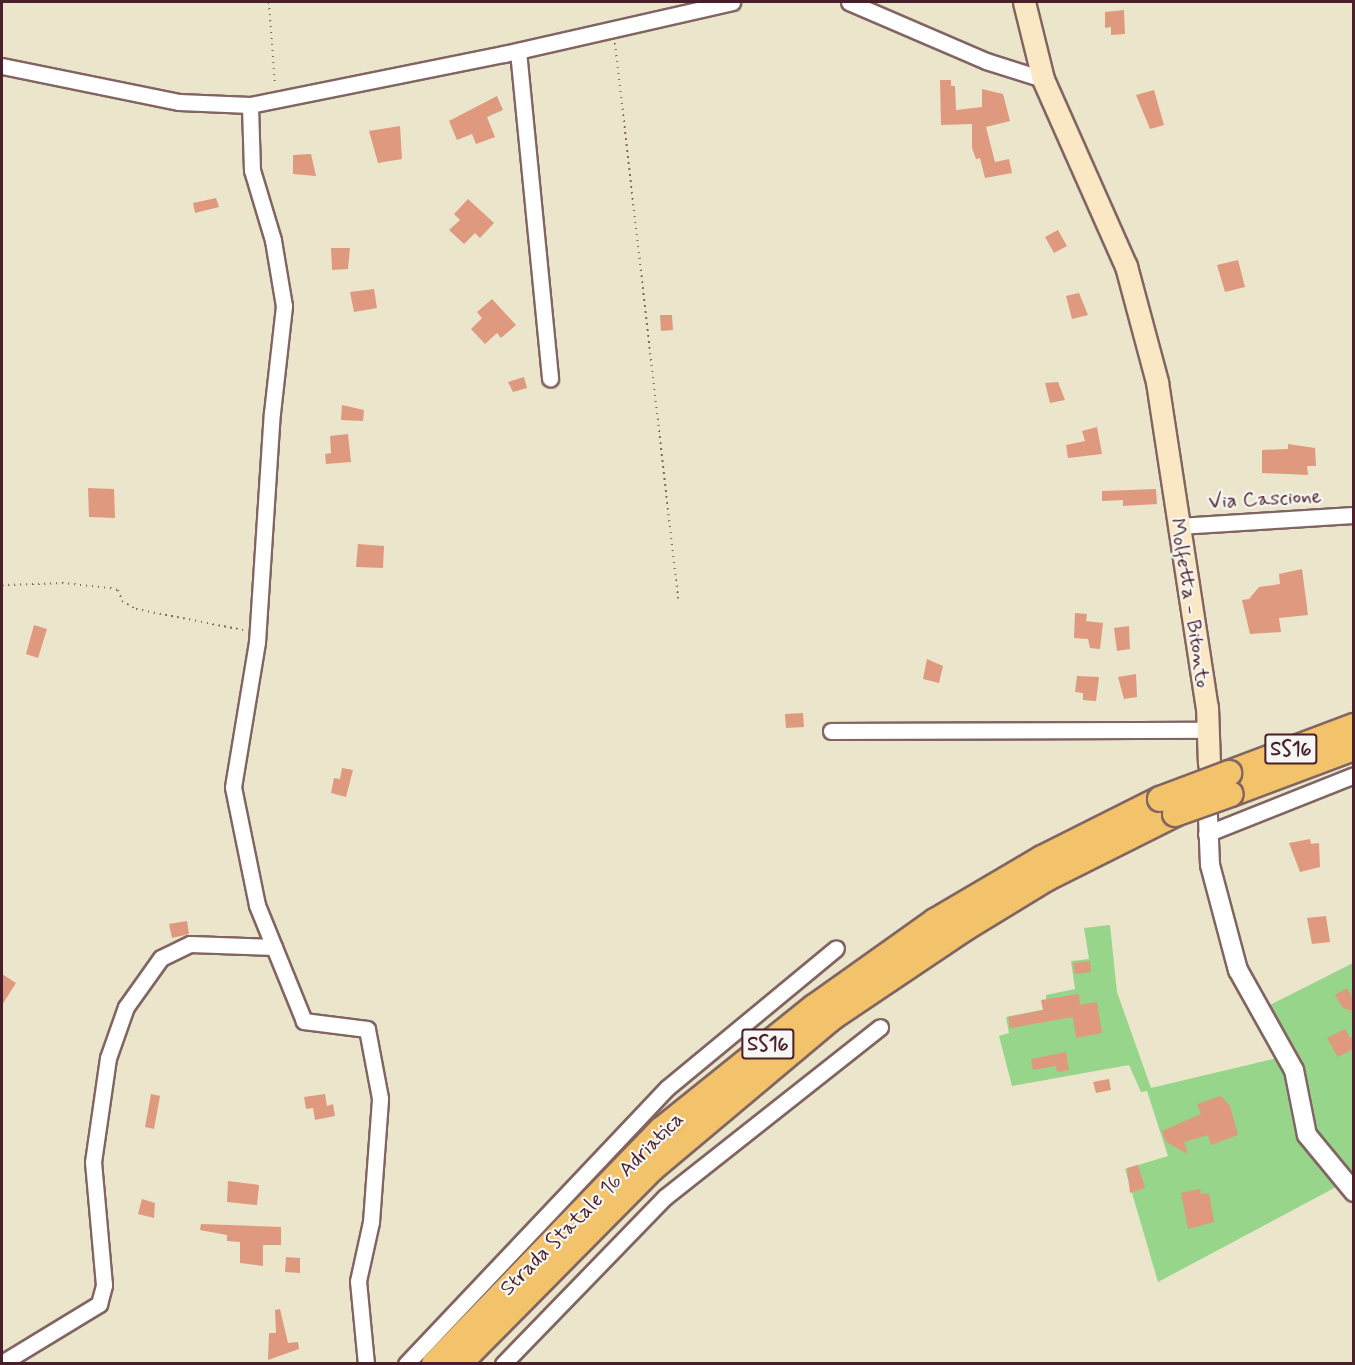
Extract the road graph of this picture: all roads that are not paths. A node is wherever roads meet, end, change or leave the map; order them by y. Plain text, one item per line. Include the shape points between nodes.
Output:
1 (732, 2) edge
2 (849, 2) edge
3 (1024, 2) edge
4 (518, 51) junction
5 (2, 66) edge
6 (1043, 79) junction
7 (250, 105) junction
8 (550, 378) dead end
9 (1353, 515) edge
10 (1178, 526) junction
11 (1353, 726) edge
12 (1208, 730) junction
13 (831, 731) dead end
14 (1353, 748) edge
15 (1353, 775) edge
16 (1223, 777) junction
17 (1168, 807) junction
18 (1206, 834) junction
19 (274, 947) junction
20 (836, 948) dead end
21 (880, 1027) dead end
22 (1353, 1192) edge
23 (463, 1360) edge
24 (366, 1362) edge
25 (2, 1363) edge
26 (406, 1364) edge
27 (434, 1364) edge
28 (503, 1364) edge

1 - 4 street
2 - 6 street via 986,62
3 - 6 main road, Molfetta - Bitonto
4 - 7 street
4 - 8 street
5 - 7 street via 179,102
6 - 10 main road, Molfetta - Bitonto via 1126,266 1157,382
7 - 19 street via 252,170 273,240 284,306 272,413 258,632 233,787 257,905
9 - 10 street, Via Cascione
10 - 12 main road, Molfetta - Bitonto
11 - 16 highway, Strada Statale 16 Adriatica / SS16
12 - 13 street
12 - 16 main road, Molfetta - Bitonto
14 - 16 highway, Strada Statale 16 Adriatica / SS16
15 - 18 street
16 - 17 highway, Strada Statale 16 Adriatica / SS16, bridge
16 - 18 street, Molfetta - Bitonto
17 - 23 highway, Strada Statale 16 Adriatica / SS16 via 964,928 833,1017 653,1168
17 - 27 highway, Strada Statale 16 Adriatica / SS16 via 1042,858 935,921 814,1007 662,1130
18 - 22 street, Molfetta - Bitonto via 1210,865 1238,970 1294,1070 1307,1135
19 - 24 street via 304,1022 367,1029 380,1098 371,1222 358,1281
19 - 25 street via 190,944 161,958 126,1007 108,1058 93,1162 104,1285 99,1304
20 - 26 street via 667,1088
21 - 28 street via 665,1197

